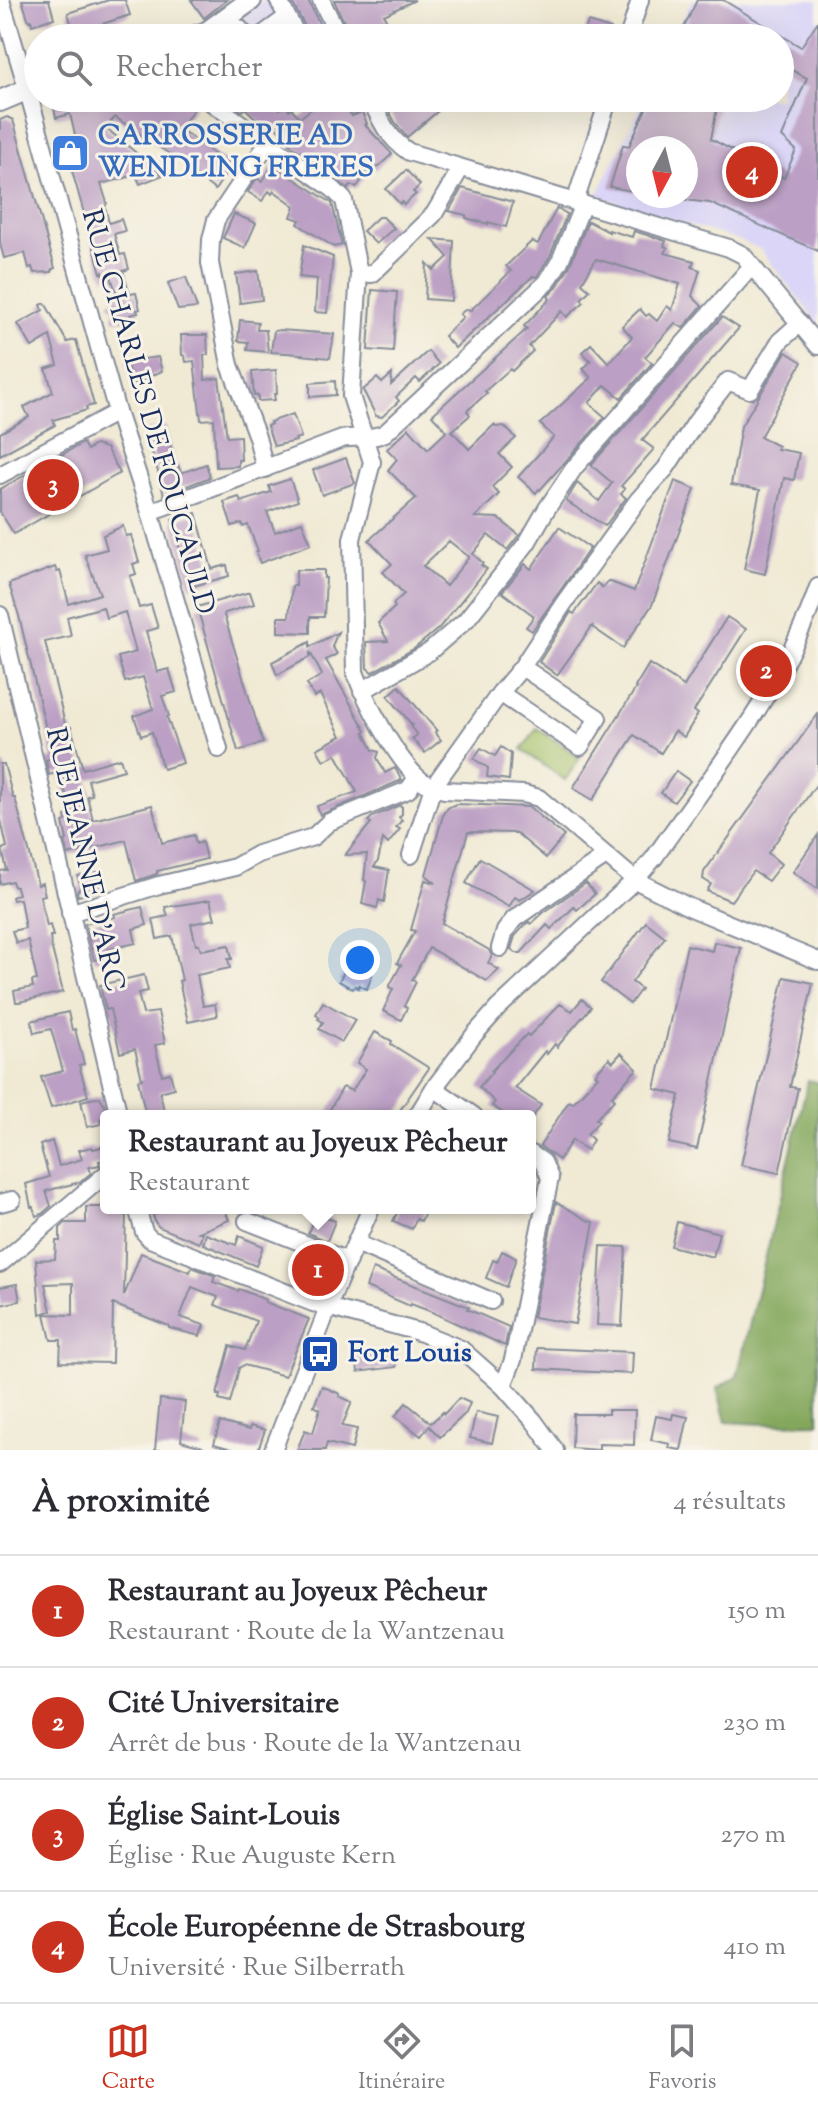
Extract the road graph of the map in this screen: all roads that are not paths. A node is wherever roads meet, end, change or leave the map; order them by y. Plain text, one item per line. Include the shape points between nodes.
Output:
1 (1, 0) edge
2 (251, 0) edge
3 (278, 0) edge
4 (321, 0) edge
5 (640, 0) edge
6 (287, 17) junction
7 (220, 23) joint
8 (224, 24) edge
9 (277, 24) edge
10 (291, 24) edge
11 (333, 24) edge
12 (632, 24) edge
13 (24, 63) edge
14 (24, 91) edge
15 (0, 101) edge
16 (39, 112) edge
17 (224, 112) edge
18 (377, 112) edge
19 (605, 112) edge
20 (267, 144) junction
21 (461, 168) junction
22 (579, 203) junction
23 (752, 266) junction
24 (359, 273) junction
25 (800, 323) junction
26 (818, 346) edge
27 (117, 412) junction
28 (364, 438) junction
29 (265, 469) junction
30 (0, 475) edge
31 (150, 512) junction
32 (818, 587) edge
33 (1, 622) edge
34 (522, 667) junction
35 (362, 691) junction
36 (500, 693) junction
37 (219, 749) dead end
38 (417, 778) junction
39 (433, 787) junction
40 (411, 855) dead end
41 (606, 856) junction
42 (635, 880) junction
43 (70, 913) junction
44 (500, 948) dead end
45 (818, 961) edge
46 (434, 1088) junction
47 (118, 1110) edge
48 (421, 1110) edge
49 (465, 1110) edge
50 (536, 1157) edge
51 (100, 1179) edge
52 (139, 1214) edge
53 (368, 1214) edge
54 (247, 1221) dead end
55 (356, 1243) junction
56 (348, 1261) junction
57 (0, 1264) edge
58 (491, 1301) dead end
59 (329, 1308) junction
60 (503, 1386) junction
61 (273, 1450) edge
62 (555, 1450) edge

1 - 13 street, RUE CHARLES DE FOUCAULD
2 - 7 main road
3 - 6 street
4 - 11 street
5 - 12 street
6 - 9 street
6 - 10 street
7 - 8 street
14 - 15 main road
16 - 27 street, RUE CHARLES DE FOUCAULD
17 - 20 street
18 - 21 street via 387,133 409,152
19 - 22 street
20 - 24 street via 344,200
20 - 29 street via 216,220 210,263 230,365
21 - 22 street
21 - 24 street via 434,214 372,274
22 - 23 street via 729,248
22 - 28 street via 560,261 547,282 385,433
23 - 25 street
23 - 35 street via 574,468 527,543 466,620 429,652
24 - 28 street via 351,396
25 - 26 street
25 - 34 street via 780,341 750,390 728,381
27 - 30 street
27 - 31 street, RUE CHARLES DE FOUCAULD
28 - 29 street via 342,439
28 - 35 street via 372,462 352,539 355,672
29 - 31 street
31 - 37 street, RUE CHARLES DE FOUCAULD
32 - 42 street via 801,633 762,704
33 - 43 street, RUE JEANNE D'ARC
34 - 36 street
34 - 36 street via 598,718 580,747
35 - 38 street
36 - 39 street
38 - 39 street
38 - 43 street via 408,790 329,822 313,837 235,867
39 - 40 street
39 - 41 street via 539,798
41 - 42 street
41 - 44 street via 514,919
42 - 45 street
42 - 46 street via 498,1008
43 - 47 street, RUE JEANNE D'ARC
46 - 48 street
46 - 49 street
50 - 60 street via 550,1178 513,1360
51 - 57 street
52 - 59 street via 150,1239
53 - 55 street
54 - 56 street
55 - 56 street
55 - 58 street
56 - 59 street
59 - 60 street via 461,1349
59 - 61 street
60 - 62 street

